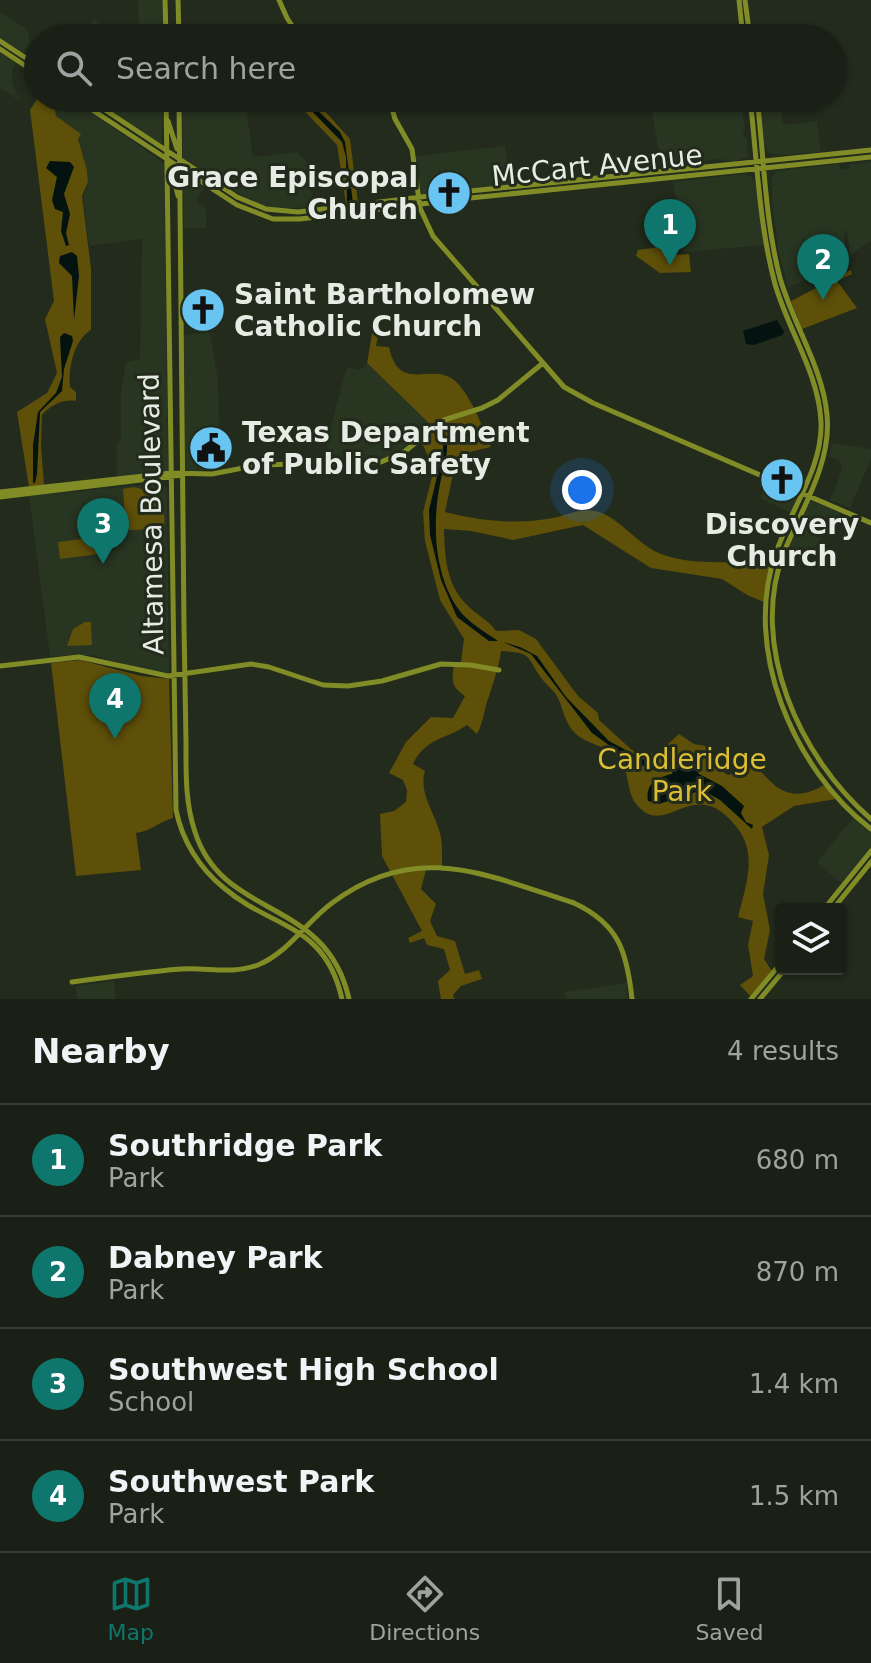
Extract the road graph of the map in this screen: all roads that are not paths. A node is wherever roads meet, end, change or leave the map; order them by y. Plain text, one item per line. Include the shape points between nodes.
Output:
1 (165, 0) edge
2 (178, 0) edge
3 (279, 0) edge
4 (739, 0) edge
5 (745, 0) edge
6 (744, 13) junction
7 (166, 24) edge
8 (179, 24) edge
9 (291, 24) edge
10 (744, 24) edge
11 (747, 24) edge
12 (0, 41) edge
13 (0, 49) edge
14 (24, 57) edge
15 (24, 65) edge
16 (103, 112) edge
17 (167, 112) edge
18 (179, 112) edge
19 (393, 112) edge
20 (754, 112) edge
21 (756, 112) edge
22 (167, 116) junction
23 (755, 141) junction
24 (763, 148) junction
25 (871, 150) edge
26 (168, 156) junction
27 (871, 157) edge
28 (179, 158) junction
29 (789, 159) junction
30 (816, 159) junction
31 (745, 163) junction
32 (761, 165) junction
33 (779, 166) junction
34 (180, 167) junction
35 (737, 171) junction
36 (189, 173) junction
37 (688, 173) junction
38 (180, 179) junction
39 (759, 181) junction
40 (767, 189) junction
41 (470, 195) junction
42 (419, 200) junction
43 (180, 201) junction
44 (382, 207) junction
45 (767, 220) junction
46 (168, 223) junction
47 (180, 224) junction
48 (168, 274) junction
49 (180, 274) junction
50 (169, 308) junction
51 (169, 330) junction
52 (181, 331) junction
53 (181, 357) junction
54 (543, 363) junction
55 (170, 405) junction
56 (182, 405) junction
57 (171, 437) junction
58 (183, 437) junction
59 (176, 475) junction
60 (143, 478) junction
61 (155, 480) junction
62 (171, 488) junction
63 (0, 494) edge
64 (804, 494) junction
65 (871, 523) edge
66 (184, 595) junction
67 (172, 596) junction
68 (173, 656) junction
69 (0, 666) edge
70 (499, 670) dead end
71 (173, 675) junction
72 (185, 675) junction
73 (185, 699) junction
74 (853, 802) junction
75 (847, 808) junction
76 (871, 819) edge
77 (871, 829) edge
78 (871, 851) edge
79 (871, 862) edge
80 (215, 868) junction
81 (856, 869) junction
82 (863, 873) junction
83 (215, 880) junction
84 (229, 883) junction
85 (235, 896) junction
86 (247, 896) junction
87 (835, 903) edge
88 (836, 903) edge
89 (249, 905) junction
90 (269, 907) junction
91 (284, 914) junction
92 (271, 916) junction
93 (303, 930) junction
94 (336, 972) junction
95 (776, 975) joint
96 (72, 982) dead end
97 (342, 999) edge
98 (349, 999) edge
99 (632, 999) edge
100 (751, 999) edge
101 (760, 999) edge

1 - 7 main road
2 - 8 main road
3 - 9 main road
4 - 6 main road
5 - 6 main road
6 - 10 main road
6 - 11 main road
12 - 14 main road
13 - 15 main road
16 - 26 main road, McCart Avenue
17 - 22 main road, Altamesa Boulevard
18 - 28 main road
19 - 42 main road via 413,151
20 - 23 main road
21 - 24 main road
22 - 26 main road, Altamesa Boulevard
22 - 28 main road
23 - 31 main road
23 - 32 main road
24 - 29 main road via 771,157
24 - 32 main road
25 - 30 main road, McCart Avenue
26 - 28 main road, McCart Avenue
26 - 34 main road, McCart Avenue
26 - 43 main road
26 - 46 main road, Altamesa Boulevard
27 - 30 main road, McCart Avenue
28 - 34 main road, Altamesa Boulevard
28 - 44 main road, McCart Avenue via 237,197 266,209
29 - 30 main road, McCart Avenue
29 - 32 main road, McCart Avenue
30 - 33 main road, McCart Avenue
31 - 32 main road, McCart Avenue
31 - 37 main road, McCart Avenue
32 - 33 main road, McCart Avenue
32 - 35 main road, McCart Avenue
32 - 39 main road
32 - 40 main road
33 - 40 main road via 769,176
34 - 36 main road, McCart Avenue
34 - 38 main road, Altamesa Boulevard
35 - 37 main road, McCart Avenue
35 - 39 main road via 752,173
36 - 38 main road
36 - 44 main road, McCart Avenue via 242,208 273,219
37 - 41 main road, McCart Avenue
37 - 41 main road, McCart Avenue
38 - 43 main road, Altamesa Boulevard
39 - 45 main road
40 - 45 main road
41 - 42 main road, McCart Avenue
42 - 44 main road, McCart Avenue
42 - 54 main road via 433,236
43 - 47 main road, Altamesa Boulevard
45 - 64 main road via 779,286 814,378 819,406 820,445
46 - 47 main road
46 - 48 main road, Altamesa Boulevard
47 - 49 main road, Altamesa Boulevard
48 - 49 main road
48 - 50 main road, Altamesa Boulevard
49 - 52 main road, Altamesa Boulevard
50 - 51 main road, Altamesa Boulevard
50 - 52 main road via 173,326
51 - 53 main road via 178,338
51 - 55 main road, Altamesa Boulevard
52 - 53 main road, Altamesa Boulevard
53 - 56 main road, Altamesa Boulevard
54 - 59 main road via 498,400 434,425 404,452 379,463 259,465
54 - 64 main road via 580,398
55 - 56 main road
55 - 57 main road, Altamesa Boulevard
56 - 58 main road, Altamesa Boulevard
57 - 58 main road
57 - 59 main road, Altamesa Boulevard
58 - 59 main road, Altamesa Boulevard
59 - 60 main road
59 - 61 main road
59 - 62 main road, Altamesa Boulevard
59 - 66 main road, Altamesa Boulevard via 184,502
60 - 61 main road
60 - 63 main road
61 - 62 main road
62 - 67 main road, Altamesa Boulevard
64 - 65 main road
64 - 74 main road via 777,572 776,645 797,720 822,765
64 - 75 main road via 770,571 768,646 793,727 816,769
66 - 67 main road
66 - 72 main road, Altamesa Boulevard
67 - 68 main road, Altamesa Boulevard
68 - 71 main road, Altamesa Boulevard
68 - 72 main road via 177,671
69 - 71 main road via 79,657
70 - 72 main road via 441,664 348,686 323,685 257,664
71 - 72 main road
71 - 73 main road via 181,680
71 - 83 main road, Altamesa Boulevard via 177,818 188,845
72 - 73 main road, Altamesa Boulevard
73 - 80 main road, Altamesa Boulevard via 189,808 196,837
74 - 75 main road
74 - 76 main road
75 - 77 main road
78 - 81 main road
79 - 82 main road
80 - 83 main road
80 - 84 main road, Altamesa Boulevard
81 - 82 main road
81 - 87 main road
82 - 88 main road
83 - 84 main road
83 - 85 main road, Altamesa Boulevard
84 - 86 main road, Altamesa Boulevard
85 - 86 main road
85 - 89 main road, Altamesa Boulevard
86 - 89 main road
86 - 90 main road, Altamesa Boulevard
89 - 92 main road, Altamesa Boulevard
90 - 91 main road, Altamesa Boulevard
90 - 92 main road
91 - 92 main road
91 - 93 main road, Altamesa Boulevard
92 - 93 main road, Altamesa Boulevard
93 - 94 main road, Altamesa Boulevard
93 - 96 main road via 272,958 239,971 185,969
93 - 99 main road via 344,894 377,878 430,866 471,870 574,903 601,919 627,958
94 - 97 main road, Altamesa Boulevard
94 - 98 main road, Altamesa Boulevard
95 - 100 main road
95 - 101 main road

